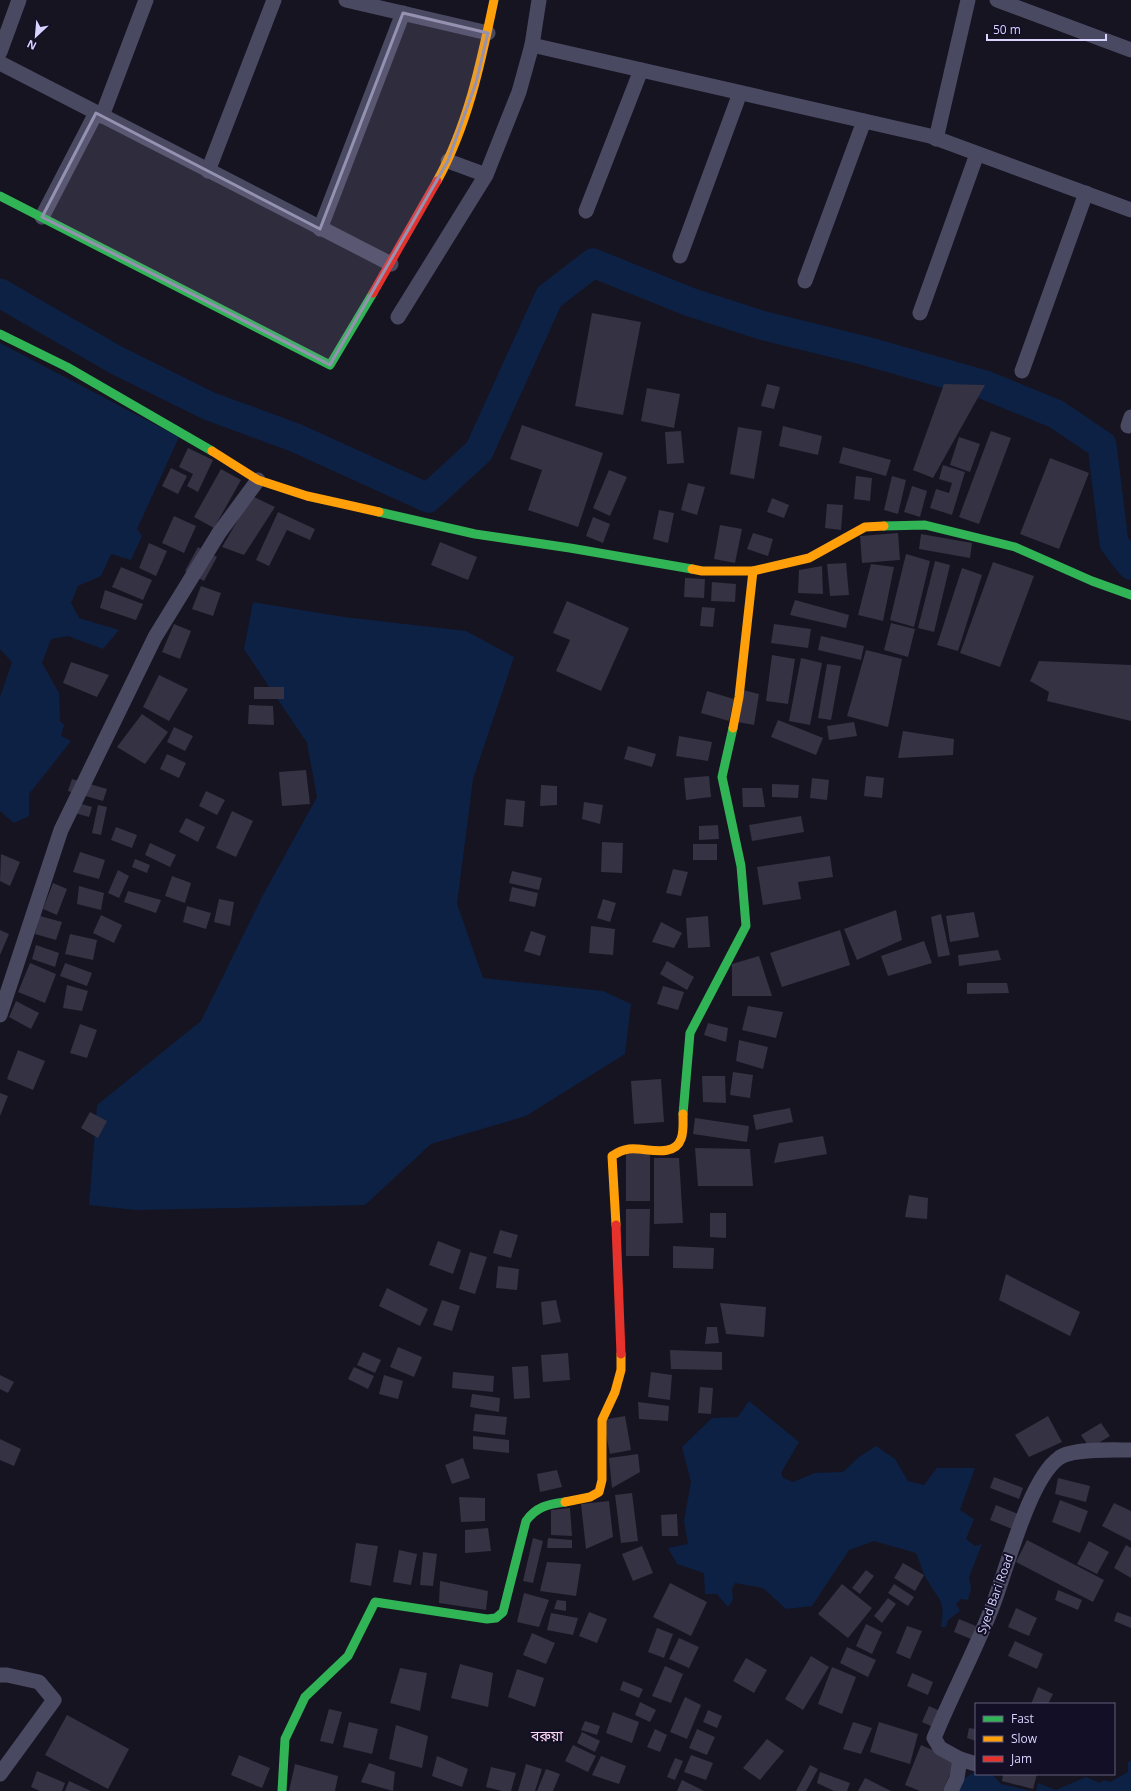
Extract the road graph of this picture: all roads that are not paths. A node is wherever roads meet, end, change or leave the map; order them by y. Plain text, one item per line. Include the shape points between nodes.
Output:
1 (19, 0) edge
2 (146, 0) edge
3 (274, 0) edge
4 (346, 0) edge
5 (494, 0) edge
6 (539, 0) edge
7 (968, 0) edge
8 (997, 0) edge
9 (403, 13) junction
10 (488, 33) junction
11 (532, 45) junction
12 (1131, 50) edge
13 (0, 52) edge
14 (0, 63) edge
15 (641, 70) junction
16 (740, 93) junction
17 (99, 114) junction
18 (864, 121) junction
19 (936, 139) junction
20 (977, 154) junction
21 (448, 160) junction
22 (208, 171) junction
23 (486, 175) junction
24 (1086, 194) junction
25 (0, 196) edge
26 (1131, 210) edge
27 (586, 211) dead end
28 (42, 218) junction
29 (320, 229) junction
30 (680, 256) dead end
31 (391, 264) junction
32 (805, 281) dead end
33 (920, 313) dead end
34 (398, 317) dead end
35 (0, 334) edge
36 (1022, 371) dead end
37 (258, 480) junction
38 (753, 571) junction
39 (1131, 595) edge
40 (0, 1015) edge
41 (1131, 1450) edge
42 (0, 1675) edge
43 (960, 1759) junction
44 (975, 1764) edge
45 (0, 1774) edge
46 (282, 1791) edge
47 (951, 1791) edge

1 - 13 street
2 - 17 street
3 - 22 street
4 - 9 street
5 - 10 street
6 - 11 street
7 - 19 street
8 - 12 street
9 - 10 street
9 - 29 street
10 - 21 street via 476,83
11 - 15 street
11 - 23 street via 519,92
14 - 17 street
15 - 16 street
15 - 27 street
16 - 18 street
16 - 30 street
17 - 22 street
17 - 28 street
18 - 19 street
18 - 32 street
19 - 20 street
20 - 24 street
20 - 33 street
21 - 23 street
21 - 31 street
22 - 29 street
23 - 34 street
24 - 26 street
24 - 36 street
25 - 28 street
28 - 31 street via 330,365
29 - 31 street
35 - 37 street via 67,367 180,431
37 - 38 street via 307,496 475,534 702,571
37 - 40 street via 219,533 155,637 64,822
38 - 39 street via 809,558 865,527 925,525 1015,547
38 - 46 street via 739,697 722,777 741,866 746,926 690,1033 681,1139 678,1146 671,1150 624,1149 612,1156 621,1370 615,1392 602,1420 602,1480 599,1492 590,1498 540,1506 531,1512 526,1521 503,1612 496,1618 480,1618 375,1602 348,1656 305,1697 285,1739
41 - 43 street, Syed Bari Road via 1084,1451 1059,1458 1045,1474 1027,1508 992,1609 934,1738 940,1748
42 - 45 street via 7,1674 39,1682 54,1700
43 - 44 street
43 - 47 street via 957,1778

